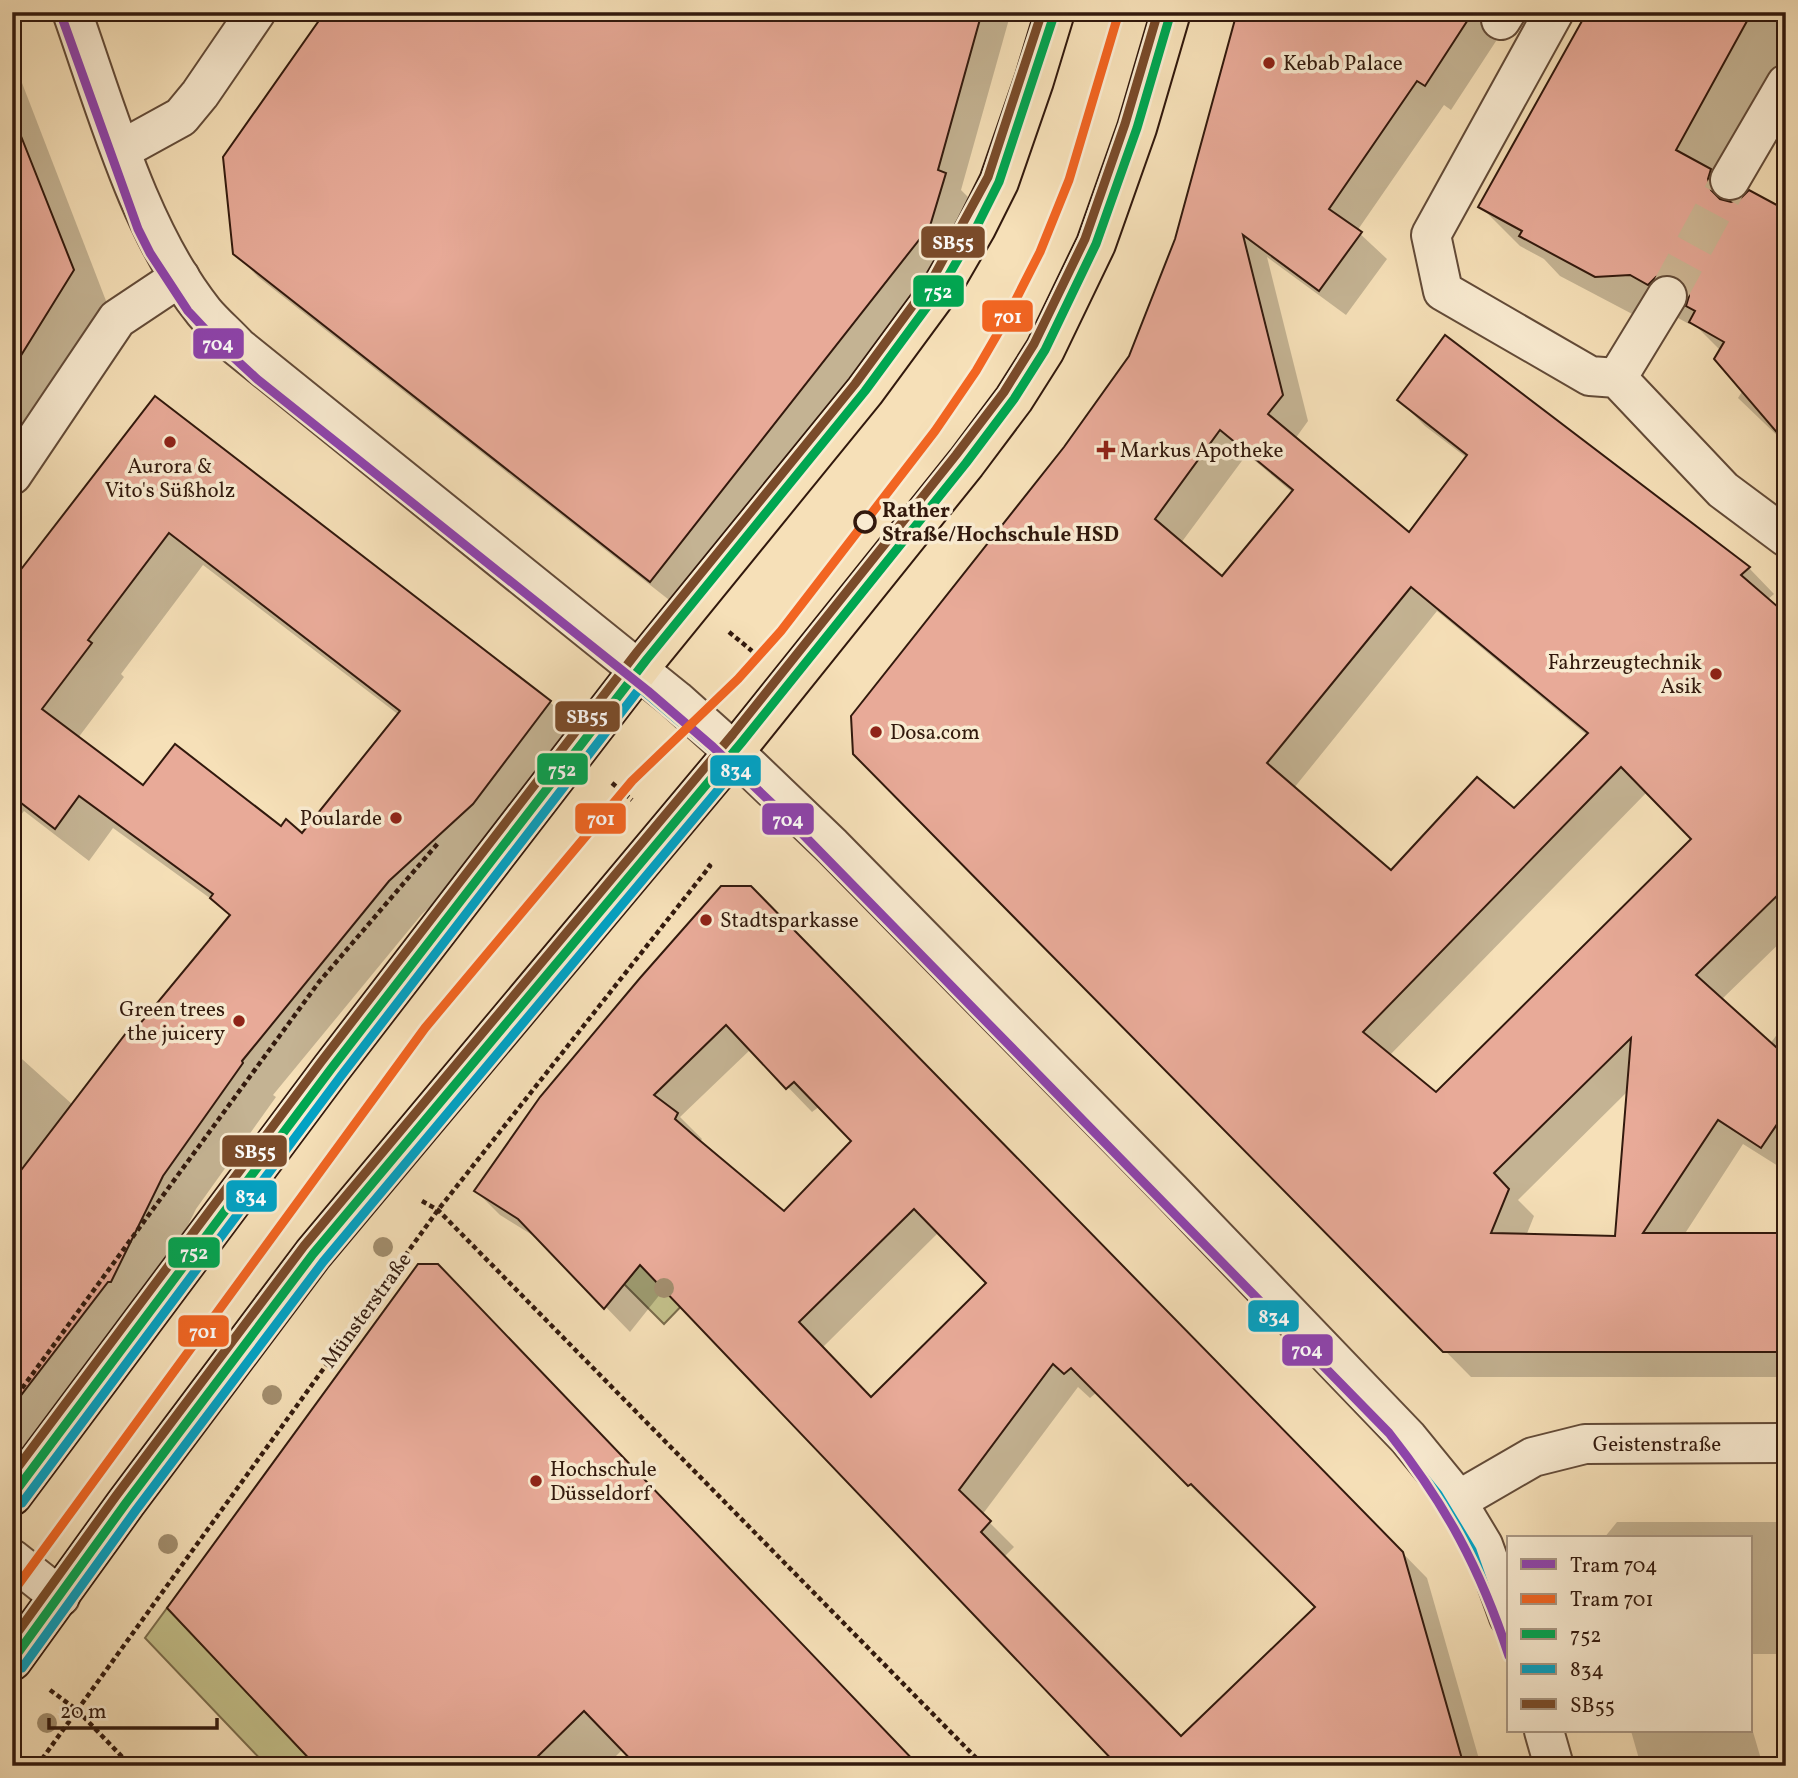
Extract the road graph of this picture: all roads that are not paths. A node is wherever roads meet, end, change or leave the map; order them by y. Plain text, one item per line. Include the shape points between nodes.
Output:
1 (72, 12) edge
2 (256, 12) edge
3 (1055, 12) edge
4 (1171, 12) edge
5 (1554, 12) edge
6 (1786, 84) edge
7 (121, 150) junction
8 (1730, 180) tunnel mouth
9 (180, 277) junction
10 (1667, 296) tunnel mouth
11 (1617, 378) junction
12 (12, 475) edge
13 (1786, 537) edge
14 (638, 670) junction
15 (734, 752) junction
16 (1786, 1443) edge
17 (12, 1496) edge
18 (1457, 1501) junction
19 (12, 1559) edge
20 (60, 1597) junction
21 (1507, 1611) edge
22 (12, 1661) edge
23 (1544, 1732) edge
24 (1554, 1766) edge

1 - 7 street
2 - 7 street via 181,117
3 - 14 main road via 999,182 943,285 865,391
4 - 15 main road via 1096,244 1045,350 966,463
5 - 11 street via 1431,235 1443,291 1590,376
6 - 8 street
7 - 9 street via 157,238
9 - 12 street via 117,319
9 - 14 street via 238,347
10 - 11 street
11 - 13 street via 1723,490
14 - 15 street
14 - 17 main road via 331,1069
15 - 18 street via 832,846 1218,1241 1408,1438
15 - 20 main road via 313,1254
16 - 18 street, Geistenstraße via 1585,1444 1533,1458
18 - 21 street via 1483,1545
19 - 20 street
20 - 22 main road
23 - 24 street

